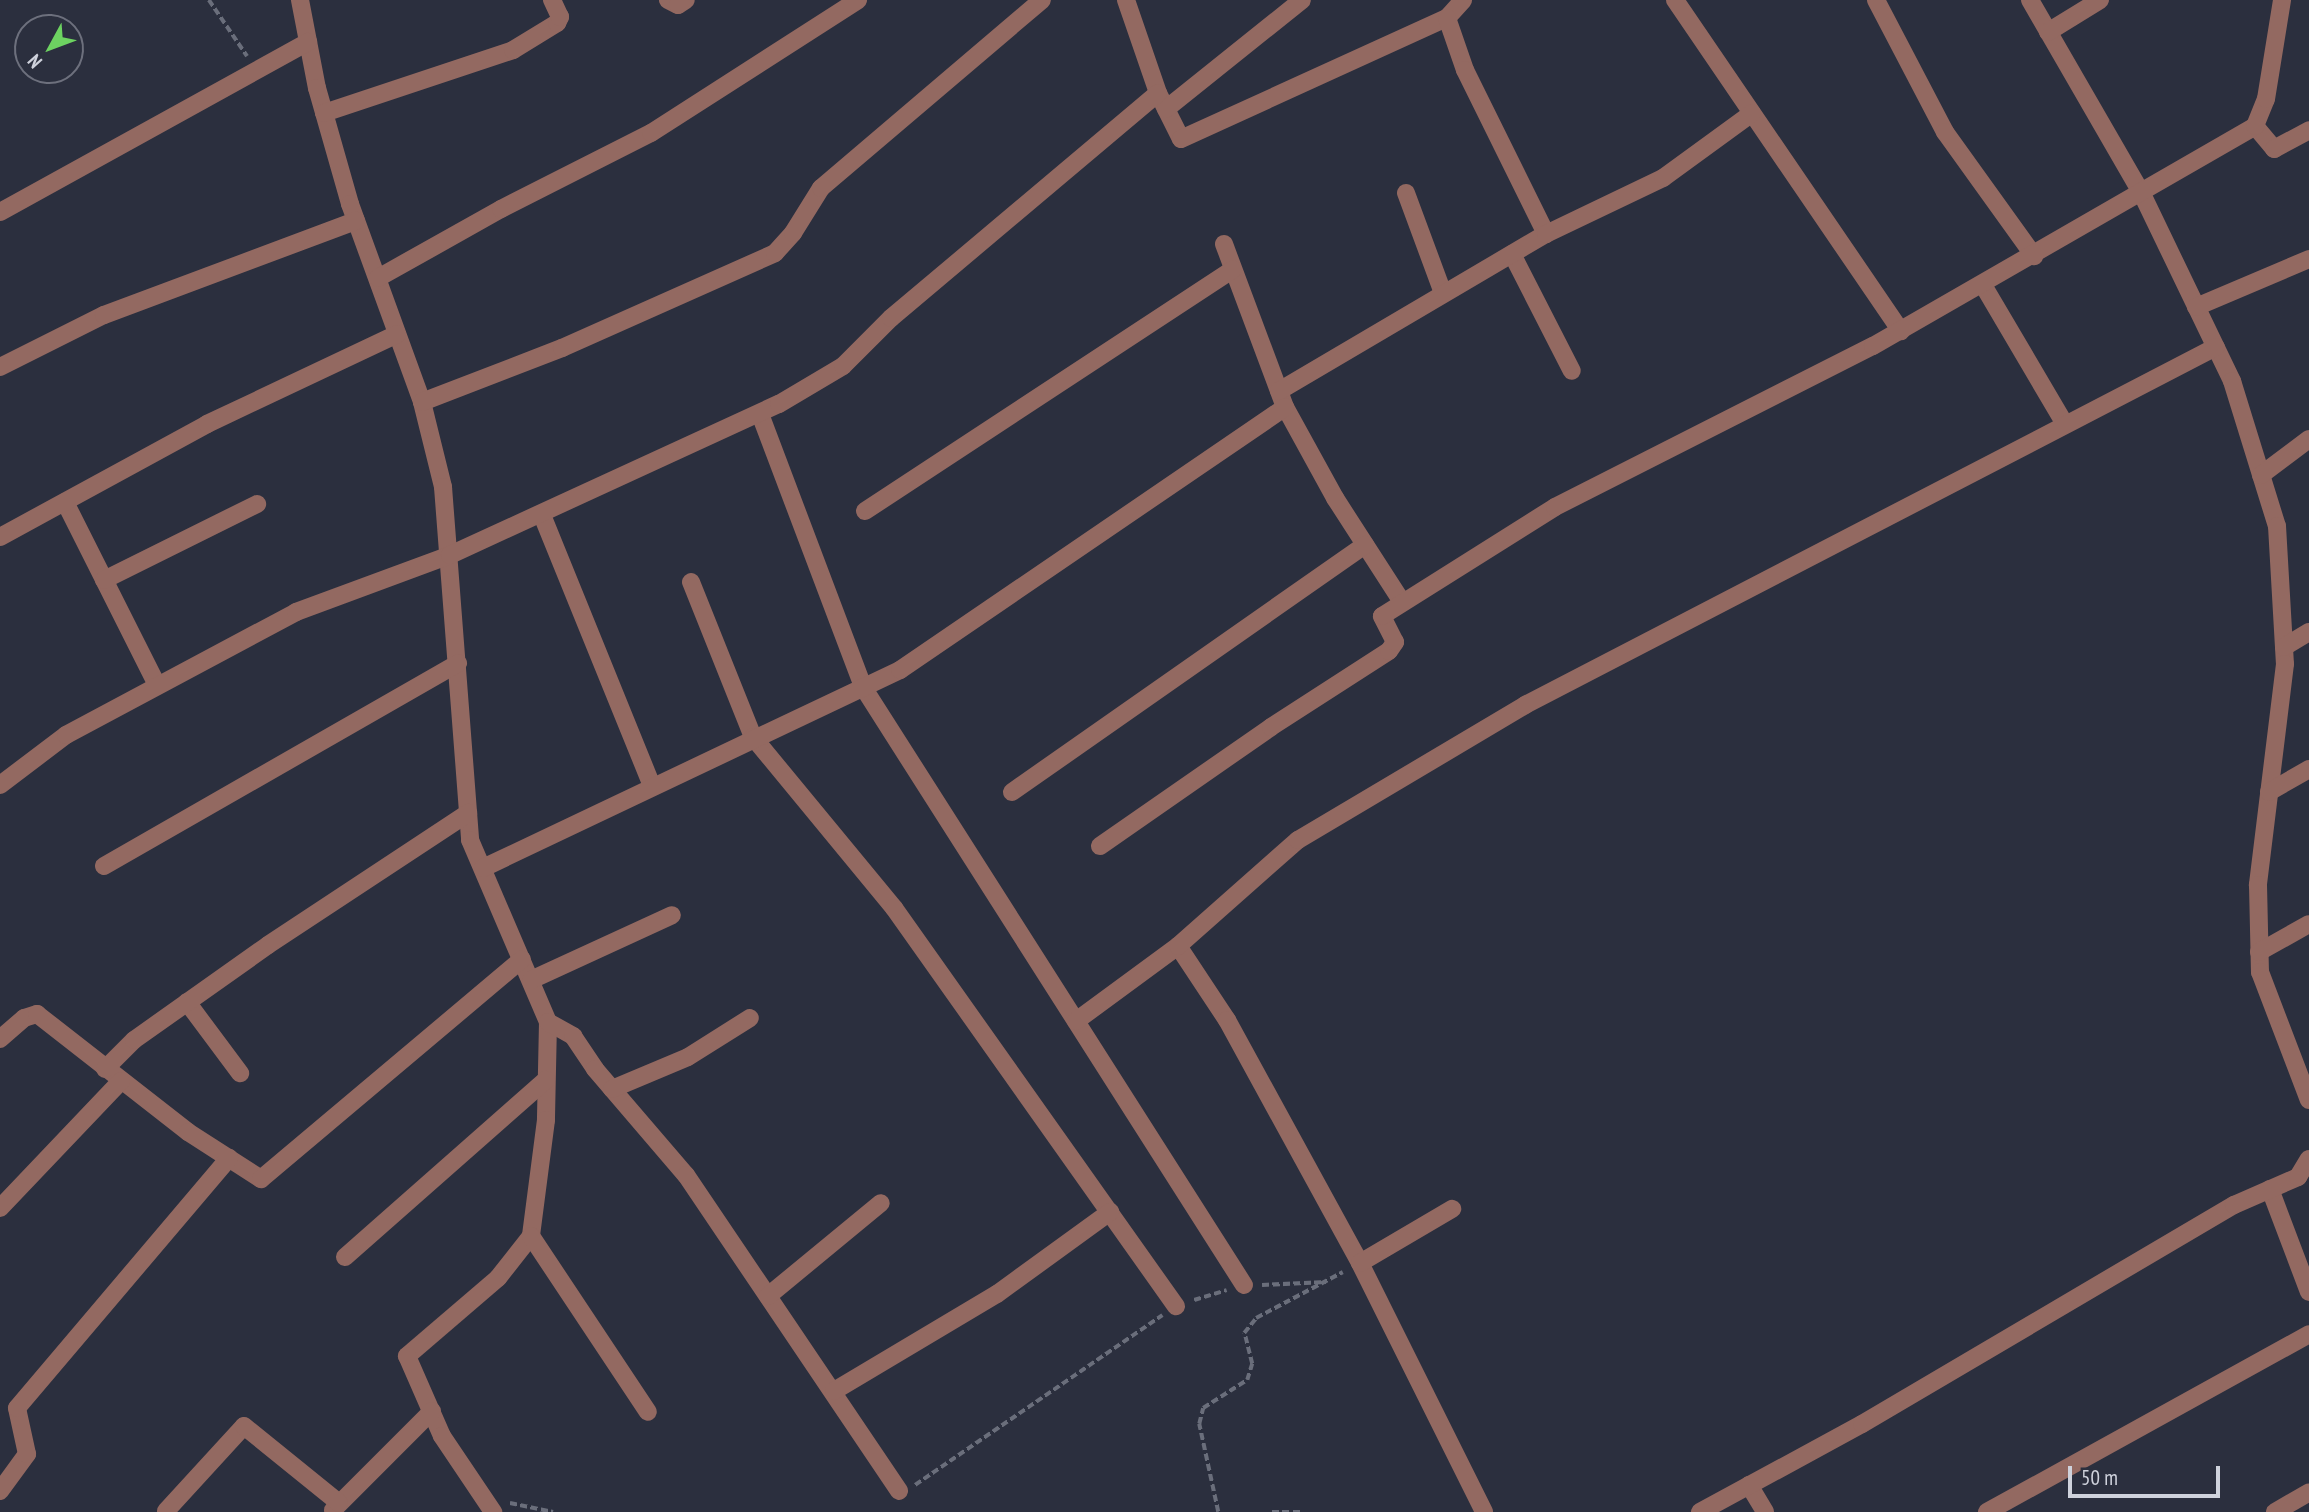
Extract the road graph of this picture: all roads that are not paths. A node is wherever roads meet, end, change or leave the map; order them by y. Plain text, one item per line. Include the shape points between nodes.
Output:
1 (300, 0) edge
2 (552, 0) edge
3 (668, 0) edge
4 (686, 0) edge
5 (858, 0) edge
6 (1042, 0) edge
7 (1126, 0) edge
8 (1302, 0) edge
9 (1463, 0) edge
10 (1675, 0) edge
11 (1876, 0) edge
12 (2030, 0) edge
13 (2100, 0) edge
14 (2281, 0) edge
15 (1447, 18) junction
16 (2048, 32) junction
17 (308, 43) junction
18 (1158, 93) junction
19 (1166, 109) junction
20 (324, 113) junction
21 (1752, 113) junction
22 (2255, 127) junction
23 (2309, 130) edge
24 (1406, 193) dead end
25 (2142, 194) junction
26 (0, 212) edge
27 (356, 220) junction
28 (1546, 234) junction
29 (1224, 244) dead end
30 (1511, 254) junction
31 (2034, 256) junction
32 (2309, 259) edge
33 (1233, 269) junction
34 (378, 278) junction
35 (1983, 285) junction
36 (1443, 293) junction
37 (2196, 307) junction
38 (1901, 331) junction
39 (397, 334) junction
40 (2216, 347) junction
41 (0, 366) edge
42 (1572, 371) dead end
43 (1282, 399) junction
44 (422, 402) junction
45 (760, 414) junction
46 (2065, 424) junction
47 (2309, 439) edge
48 (2261, 475) junction
49 (65, 502) junction
50 (257, 504) dead end
51 (866, 511) dead end
52 (542, 515) junction
53 (0, 537) edge
54 (1365, 545) junction
55 (450, 555) junction
56 (104, 580) junction
57 (691, 582) dead end
58 (1402, 602) junction
59 (2309, 632) edge
60 (2284, 647) junction
61 (458, 663) junction
62 (156, 683) junction
63 (863, 687) junction
64 (753, 737) junction
65 (2309, 769) edge
66 (0, 785) edge
67 (652, 786) junction
68 (1012, 792) dead end
69 (2269, 792) junction
70 (468, 813) junction
71 (1100, 846) dead end
72 (104, 866) dead end
73 (483, 868) junction
74 (672, 915) dead end
75 (2309, 924) edge
76 (1178, 946) junction
77 (2259, 952) junction
78 (522, 959) junction
79 (531, 980) junction
80 (187, 1002) junction
81 (750, 1018) dead end
82 (1076, 1021) junction
83 (548, 1022) junction
84 (0, 1039) edge
85 (105, 1069) junction
86 (240, 1073) dead end
87 (121, 1080) junction
88 (546, 1080) junction
89 (612, 1089) junction
90 (2309, 1100) edge
91 (229, 1158) junction
92 (2309, 1159) edge
93 (2270, 1189) junction
94 (881, 1203) dead end
95 (0, 1209) edge
96 (1452, 1209) dead end
97 (1110, 1212) junction
98 (531, 1236) junction
99 (2301, 1246) edge
100 (345, 1257) dead end
101 (1360, 1263) junction
102 (1244, 1285) road end
103 (2309, 1292) edge
104 (768, 1296) junction
105 (1175, 1306) road end
106 (2309, 1334) edge
107 (834, 1391) junction
108 (432, 1411) junction
109 (648, 1412) dead end
110 (1749, 1485) junction
111 (0, 1491) edge
112 (899, 1491) road end
113 (2309, 1492) edge
114 (335, 1508) edge
115 (491, 1509) edge
116 (166, 1511) edge
117 (1484, 1512) edge
118 (1700, 1512) edge
119 (1765, 1512) edge
120 (1987, 1512) edge
121 (2276, 1512) edge

1 - 17 street
2 - 20 street via 560,18 557,23 513,50
3 - 4 street via 678,5
5 - 34 street via 651,133 500,209
6 - 44 street via 821,188 775,253 562,348
7 - 18 street
8 - 19 street
9 - 15 street
10 - 21 street
11 - 31 street via 1945,132
12 - 16 street
13 - 16 street
14 - 22 street via 2266,99
15 - 19 street via 1181,139
15 - 28 street via 1465,70
16 - 25 street
17 - 20 street
17 - 26 street
18 - 19 street
18 - 45 street via 891,318 843,366
20 - 27 street
21 - 28 street via 1663,178
21 - 38 street
22 - 23 street via 2274,149
22 - 25 street
24 - 36 street
25 - 31 street
25 - 37 street
27 - 34 street
27 - 41 street via 104,315
28 - 30 street
29 - 33 street
30 - 36 street
30 - 42 street
31 - 35 street
32 - 37 street
33 - 43 street
33 - 51 street
34 - 39 street
35 - 38 street
35 - 46 street
36 - 43 street
37 - 40 street
38 - 58 street via 1555,507
39 - 44 street
39 - 49 street via 207,424
40 - 46 street
40 - 48 street via 2232,381
43 - 54 street
43 - 63 street via 943,642
44 - 55 street via 443,487
45 - 52 street
45 - 63 street
46 - 76 street via 1525,705 1298,840
47 - 48 street
48 - 60 street via 2277,526
49 - 53 street
49 - 56 street
50 - 56 street
52 - 55 street
52 - 67 street
54 - 58 street
54 - 68 street
55 - 61 street
55 - 62 street via 296,612
56 - 62 street
57 - 64 street
58 - 71 street via 1382,615 1395,642 1389,651
59 - 60 street
60 - 69 street
61 - 70 street
61 - 72 street
62 - 66 street via 66,735
63 - 64 street
63 - 82 street
64 - 67 street
64 - 97 street via 894,908
65 - 69 street
67 - 73 street
69 - 77 street via 2258,885
70 - 73 street via 470,840
70 - 80 street
73 - 78 street
74 - 79 street
75 - 77 street
76 - 82 street
76 - 101 street via 1227,1020
77 - 90 street via 2260,972
78 - 79 street
78 - 91 street via 261,1180
79 - 83 street
80 - 85 street via 134,1040
80 - 86 street
81 - 89 street via 688,1057
82 - 102 street
83 - 88 street
83 - 89 street via 573,1036
84 - 85 street via 24,1018 37,1014
85 - 87 street
87 - 91 street
87 - 95 street
88 - 98 street
88 - 100 street
89 - 104 street via 686,1175
91 - 111 street via 17,1408 27,1454
92 - 93 street via 2298,1177
93 - 99 street
93 - 110 street via 2234,1205 1862,1424
94 - 104 street
96 - 101 street
97 - 105 street
97 - 107 street via 997,1294
98 - 108 street via 498,1278 407,1356
98 - 109 street
99 - 103 street
101 - 117 street
104 - 107 street
106 - 120 street
107 - 112 street
108 - 114 street
108 - 115 street
110 - 118 street
110 - 119 street
113 - 121 street
114 - 116 street via 244,1426

